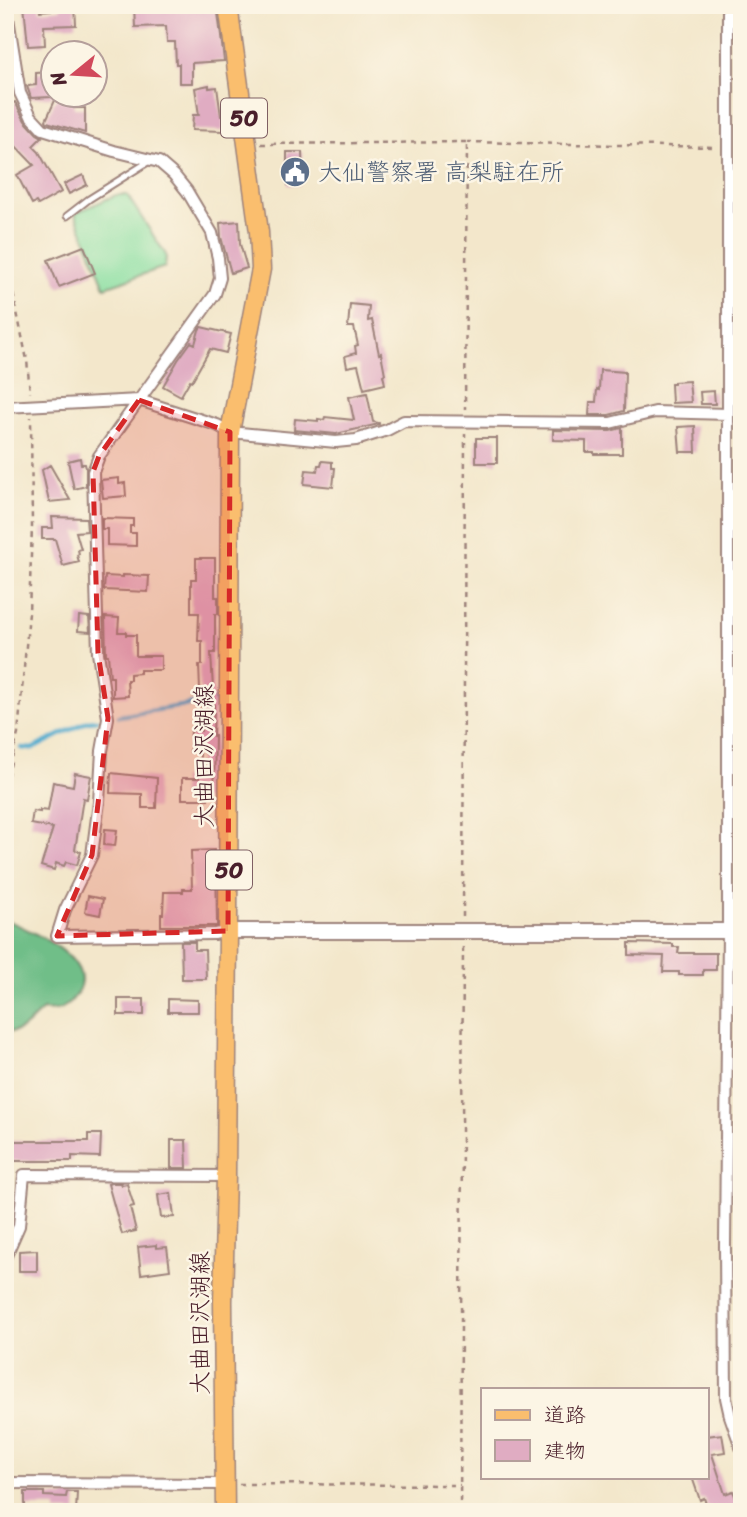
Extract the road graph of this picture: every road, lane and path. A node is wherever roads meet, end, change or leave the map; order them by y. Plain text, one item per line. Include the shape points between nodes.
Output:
1 (6, 5) edge
2 (228, 5) edge
3 (728, 5) edge
4 (467, 142) junction
5 (248, 144) junction
6 (728, 147) junction
7 (151, 160) junction
8 (67, 216) dead end
9 (5, 255) edge
10 (139, 400) junction
11 (27, 406) junction
12 (5, 407) edge
13 (728, 414) junction
14 (465, 422) junction
15 (230, 432) junction
16 (5, 786) edge
17 (463, 930) junction
18 (228, 931) junction
19 (735, 931) edge
20 (226, 1176) junction
21 (5, 1258) edge
22 (742, 1450) edge
23 (5, 1483) edge
24 (225, 1484) junction
25 (460, 1485) junction
26 (225, 1512) edge
27 (460, 1512) edge

1 - 7 street via 20,93 31,116 44,128
2 - 5 main road, 大曲田沢湖線 / 50
3 - 6 street
4 - 5 path
4 - 6 path
4 - 14 path
5 - 15 main road, 大曲田沢湖線 / 50 via 261,269
6 - 13 street
7 - 8 lane
7 - 10 street via 174,175 212,233 220,278 215,294
9 - 11 path via 27,360
10 - 11 street
10 - 15 street
10 - 18 street via 99,456 93,472 98,653 108,718 92,855 57,936
11 - 12 street
11 - 16 path via 32,527 29,613 18,734
13 - 14 street via 655,412 610,423
13 - 19 street
14 - 15 street via 404,421 356,440 336,442
14 - 17 path
15 - 18 main road, 大曲田沢湖線 / 50
17 - 18 street
17 - 19 street
17 - 25 path
18 - 20 main road, 大曲田沢湖線 / 50
19 - 22 street via 725,1245 726,1398
20 - 21 street via 24,1175 19,1226
20 - 24 main road, 大曲田沢湖線 / 50
23 - 24 street
24 - 25 path
24 - 26 main road, 大曲田沢湖線 / 50
25 - 27 path

